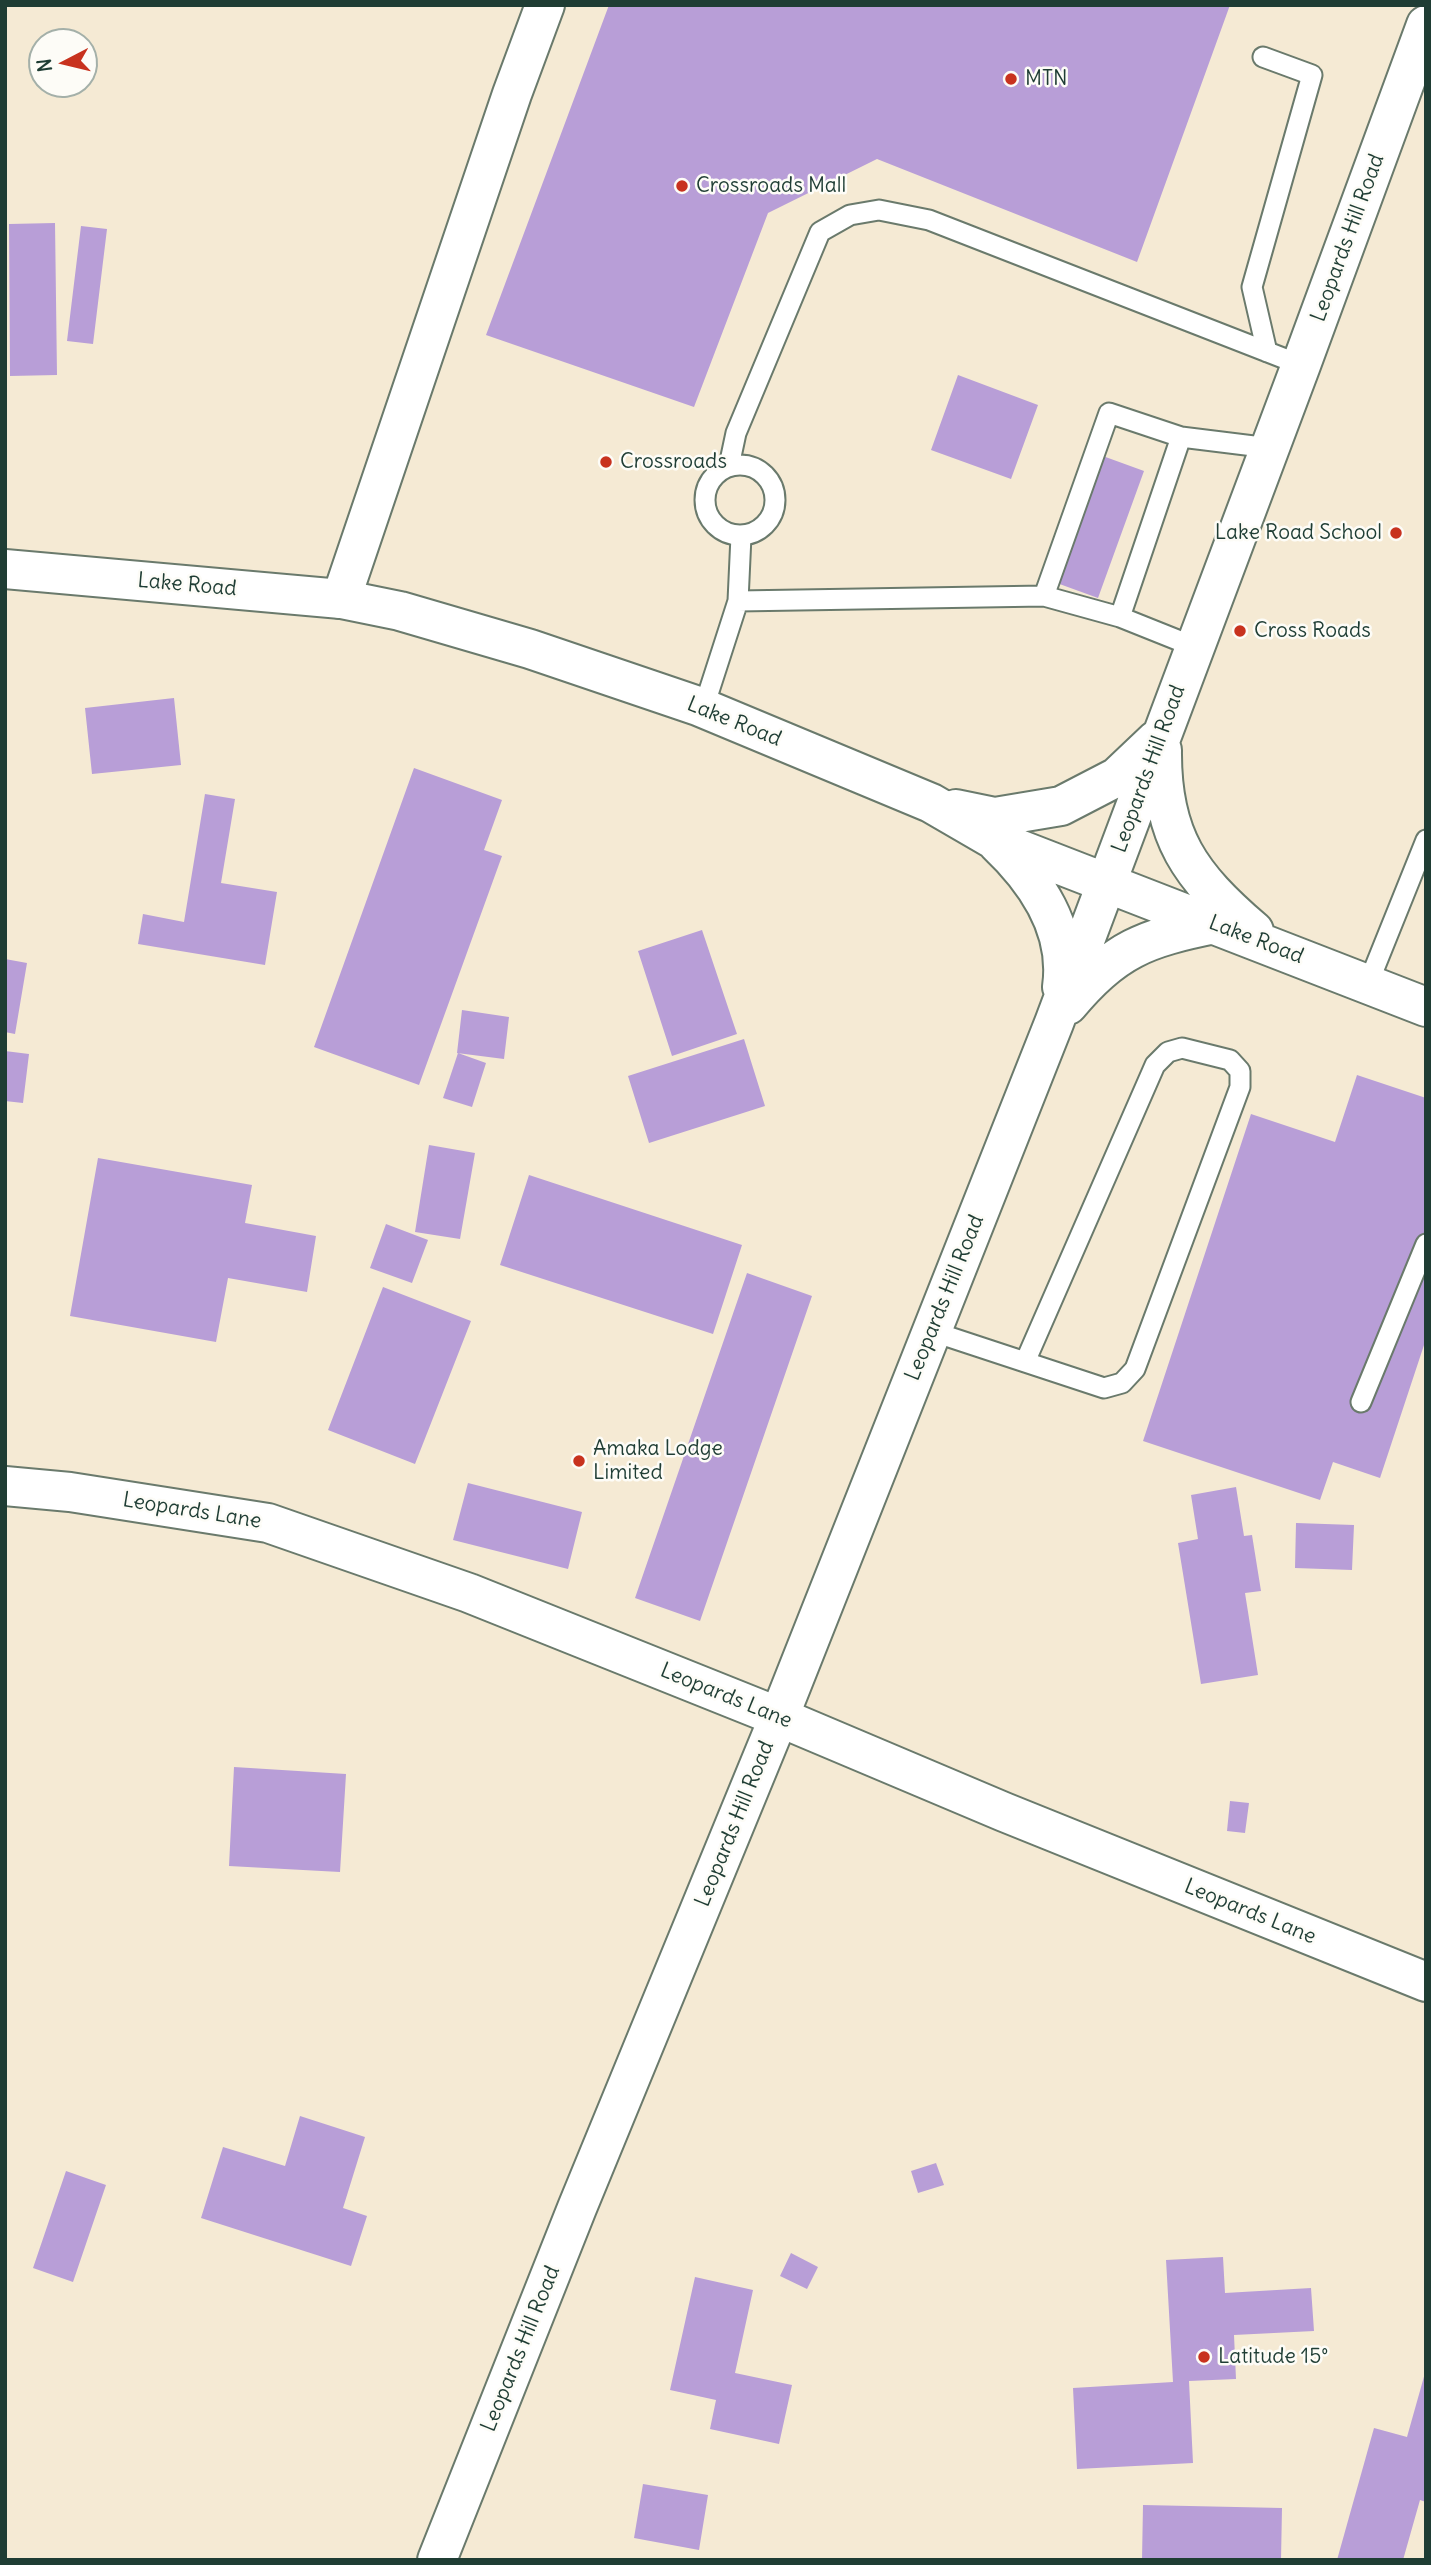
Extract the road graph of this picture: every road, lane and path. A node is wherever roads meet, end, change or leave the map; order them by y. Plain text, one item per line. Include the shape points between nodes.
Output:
1 (545, 5) edge
2 (1426, 25) edge
3 (1263, 57) dead end
4 (1284, 358) junction
5 (1181, 437) junction
6 (1270, 448) junction
7 (729, 466) junction
8 (741, 536) junction
9 (5, 569) edge
10 (1044, 596) junction
11 (341, 599) junction
12 (738, 601) junction
13 (1121, 617) junction
14 (1195, 647) junction
15 (698, 706) junction
16 (1162, 734) junction
17 (932, 803) junction
18 (993, 839) junction
19 (1426, 840) edge
20 (1107, 882) junction
21 (1215, 924) junction
22 (1271, 946) junction
23 (1368, 984) junction
24 (1426, 1007) edge
25 (1054, 1023) junction
26 (1426, 1244) edge
27 (932, 1331) junction
28 (1026, 1362) junction
29 (1361, 1402) dead end
30 (5, 1486) edge
31 (779, 1717) junction
32 (1426, 1982) edge
33 (437, 2560) edge

1 - 11 main road
2 - 4 main road, Leopards Hill Road
3 - 4 lane via 1312,75 1252,287
4 - 6 main road, Leopards Hill Road
4 - 7 lane via 929,220 879,210 850,215 820,232 736,433
5 - 6 lane
5 - 10 lane via 1109,413
5 - 13 lane
6 - 14 main road, Leopards Hill Road
7 - 8 lane via 710,478 704,500 711,521 724,533
7 - 8 lane via 746,464 762,472 776,502 770,519 758,531
8 - 12 lane
9 - 11 main road, Lake Road
10 - 12 lane
10 - 13 lane
11 - 15 main road, Lake Road via 517,645
12 - 15 lane via 709,691
13 - 14 lane
14 - 16 main road, Leopards Hill Road
15 - 17 main road, Lake Road
16 - 17 main road via 1117,777 1062,806 995,817
16 - 20 main road, Leopards Hill Road
16 - 22 main road via 1162,783 1173,832 1196,876
17 - 18 main road, Lake Road
18 - 20 main road, Lake Road
18 - 25 main road via 1023,867 1047,905 1060,943 1062,982
19 - 23 lane
20 - 21 main road, Lake Road
20 - 25 main road, Leopards Hill Road
21 - 22 main road, Lake Road
21 - 25 main road via 1166,934 1121,953 1085,984
22 - 23 main road, Lake Road
23 - 24 main road, Lake Road
25 - 27 main road, Leopards Hill Road
26 - 29 lane
27 - 28 lane
27 - 31 main road, Leopards Hill Road
28 - 28 lane via 1104,1388 1122,1383 1135,1369 1240,1087 1240,1072 1230,1060 1182,1048 1168,1052 1155,1065
30 - 31 main road, Leopards Lane via 268,1523 469,1593
31 - 32 main road, Leopards Lane
31 - 33 main road, Leopards Hill Road

